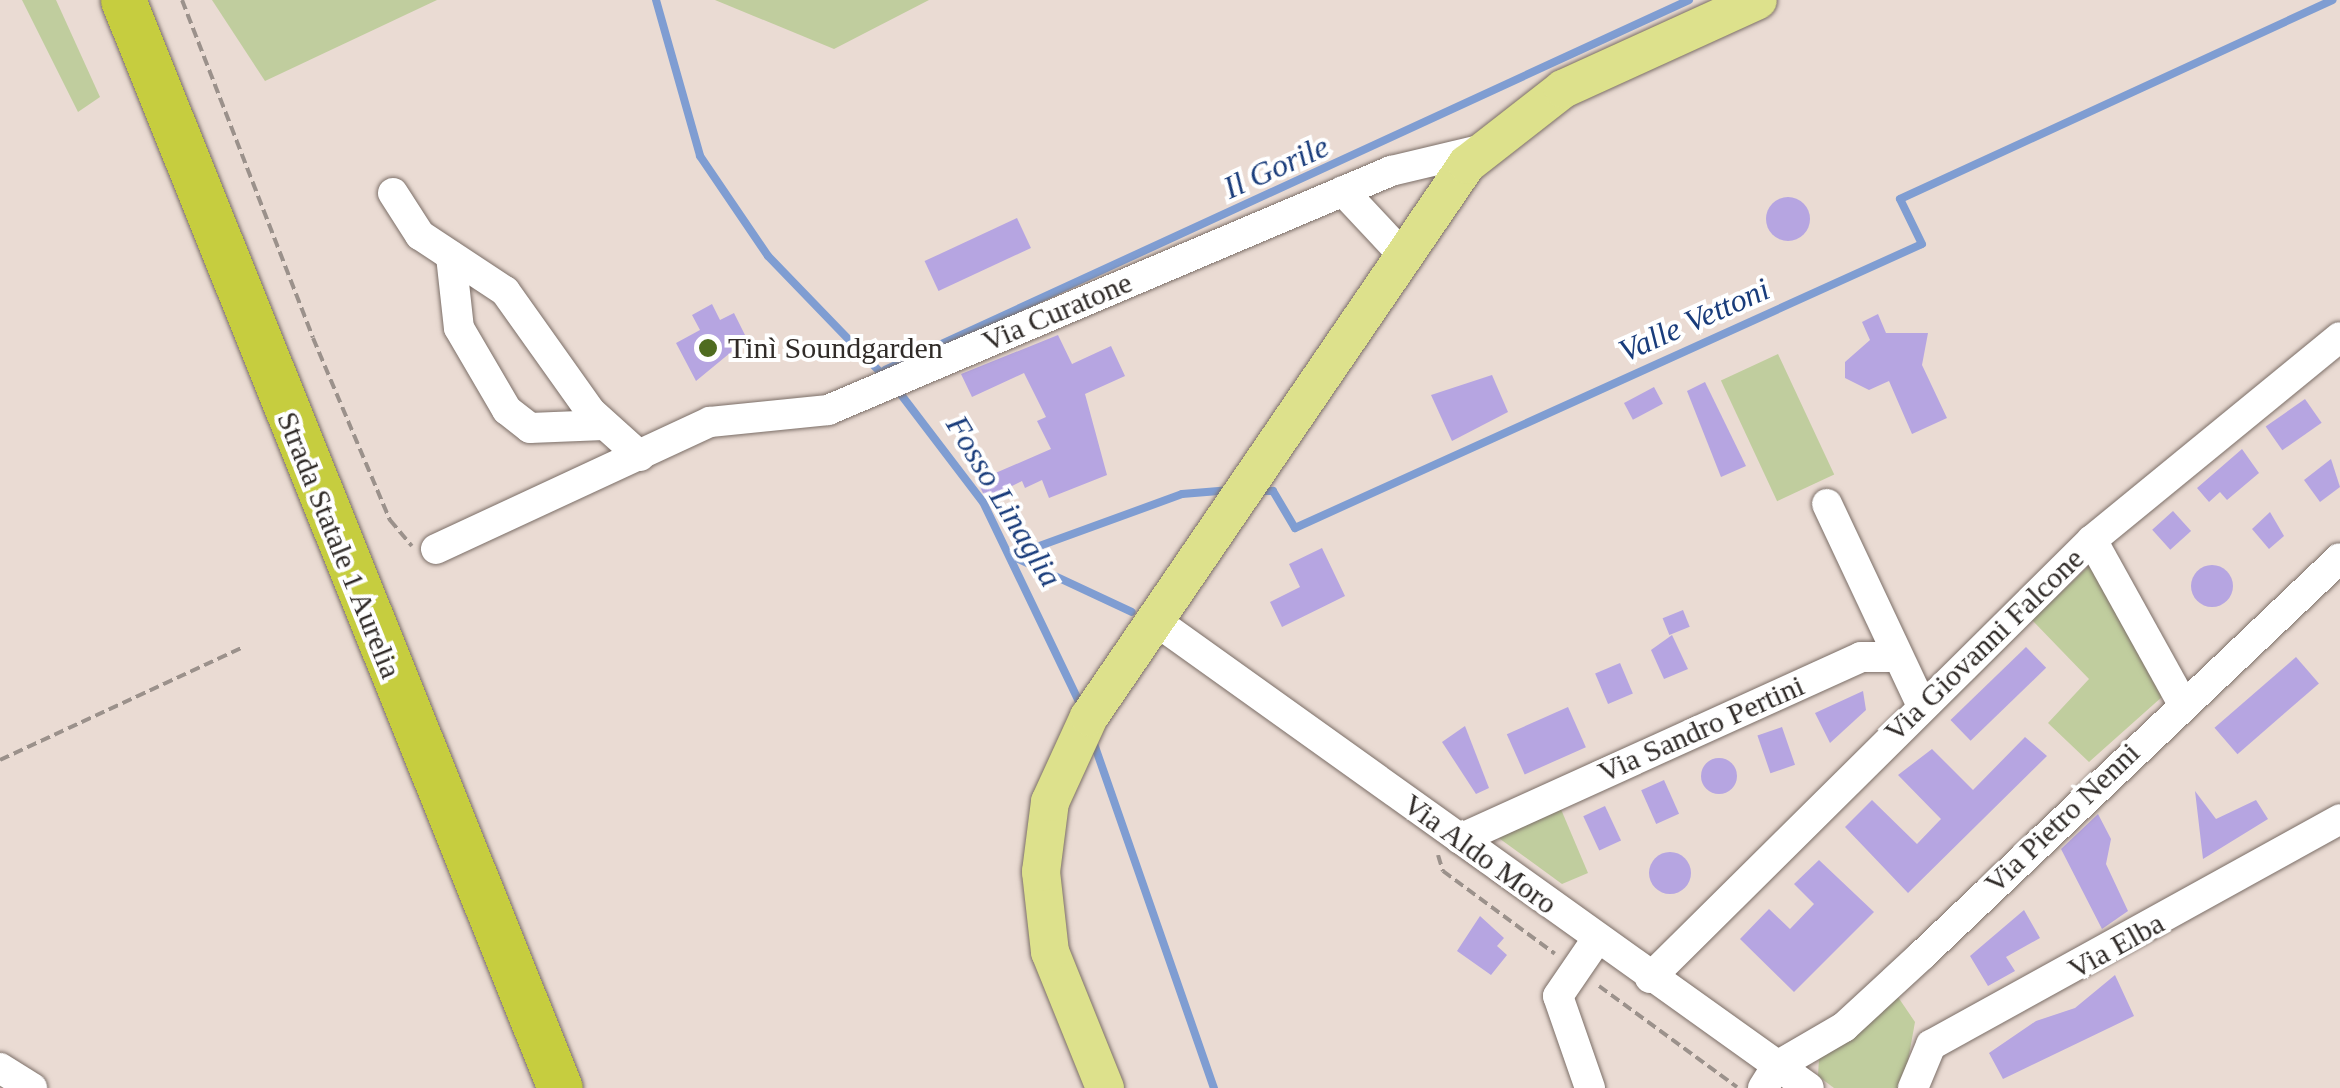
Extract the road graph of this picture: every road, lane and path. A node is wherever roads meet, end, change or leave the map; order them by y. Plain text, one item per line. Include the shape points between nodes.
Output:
1 (92, 0) edge
2 (123, 0) edge
3 (182, 0) edge
4 (1758, 0) edge
5 (1484, 149) junction
6 (1343, 191) junction
7 (393, 193) dead end
8 (1400, 252) junction
9 (451, 256) junction
10 (2340, 337) edge
11 (604, 425) junction
12 (640, 456) junction
13 (1827, 504) dead end
14 (2092, 540) junction
15 (436, 549) joint
16 (2340, 558) edge
17 (1153, 618) junction
18 (242, 648) dead end
19 (1897, 657) junction
20 (1921, 704) junction
21 (2183, 704) junction
22 (0, 760) edge
23 (2340, 819) edge
24 (1460, 839) junction
25 (1596, 939) junction
26 (1650, 978) junction
27 (0, 1068) edge
28 (1770, 1077) edge
29 (32, 1088) edge
30 (527, 1088) edge
31 (560, 1088) edge
32 (1105, 1088) edge
33 (1590, 1088) edge
34 (1809, 1088) edge
35 (1913, 1088) edge

1 - 30 highway, Strada Statale 1 Aurelia
2 - 31 highway, Strada Statale 1 Aurelia
3 - 15 path via 390,520 404,541
4 - 5 main road via 1563,89
5 - 6 street, Via Curatone via 1442,153
5 - 8 main road
6 - 8 street
6 - 12 street, Via Curatone via 856,398 777,418 735,418
7 - 9 street via 407,222
8 - 17 main road
9 - 11 street via 505,291
9 - 11 street via 460,328 507,410 530,428
10 - 14 street, Via Giovanni Falcone
11 - 12 street
12 - 15 street, Via Curatone
13 - 19 street
14 - 20 street, Via Giovanni Falcone
14 - 21 street
16 - 21 street, Via Pietro Nenni
17 - 24 street, Via Aldo Moro
17 - 32 main road via 1069,752 1043,836 1043,911 1061,988
18 - 22 path
19 - 20 street
19 - 24 street, Via Sandro Pertini via 1862,657
20 - 26 street, Via Giovanni Falcone
21 - 28 street, Via Pietro Nenni via 1844,1027
23 - 35 street, Via Elba via 1932,1045
24 - 25 street, Via Aldo Moro
25 - 26 street, Via Aldo Moro
25 - 33 street via 1558,996
26 - 28 street, Via Aldo Moro
27 - 29 street
28 - 34 street, Via Aldo Moro

